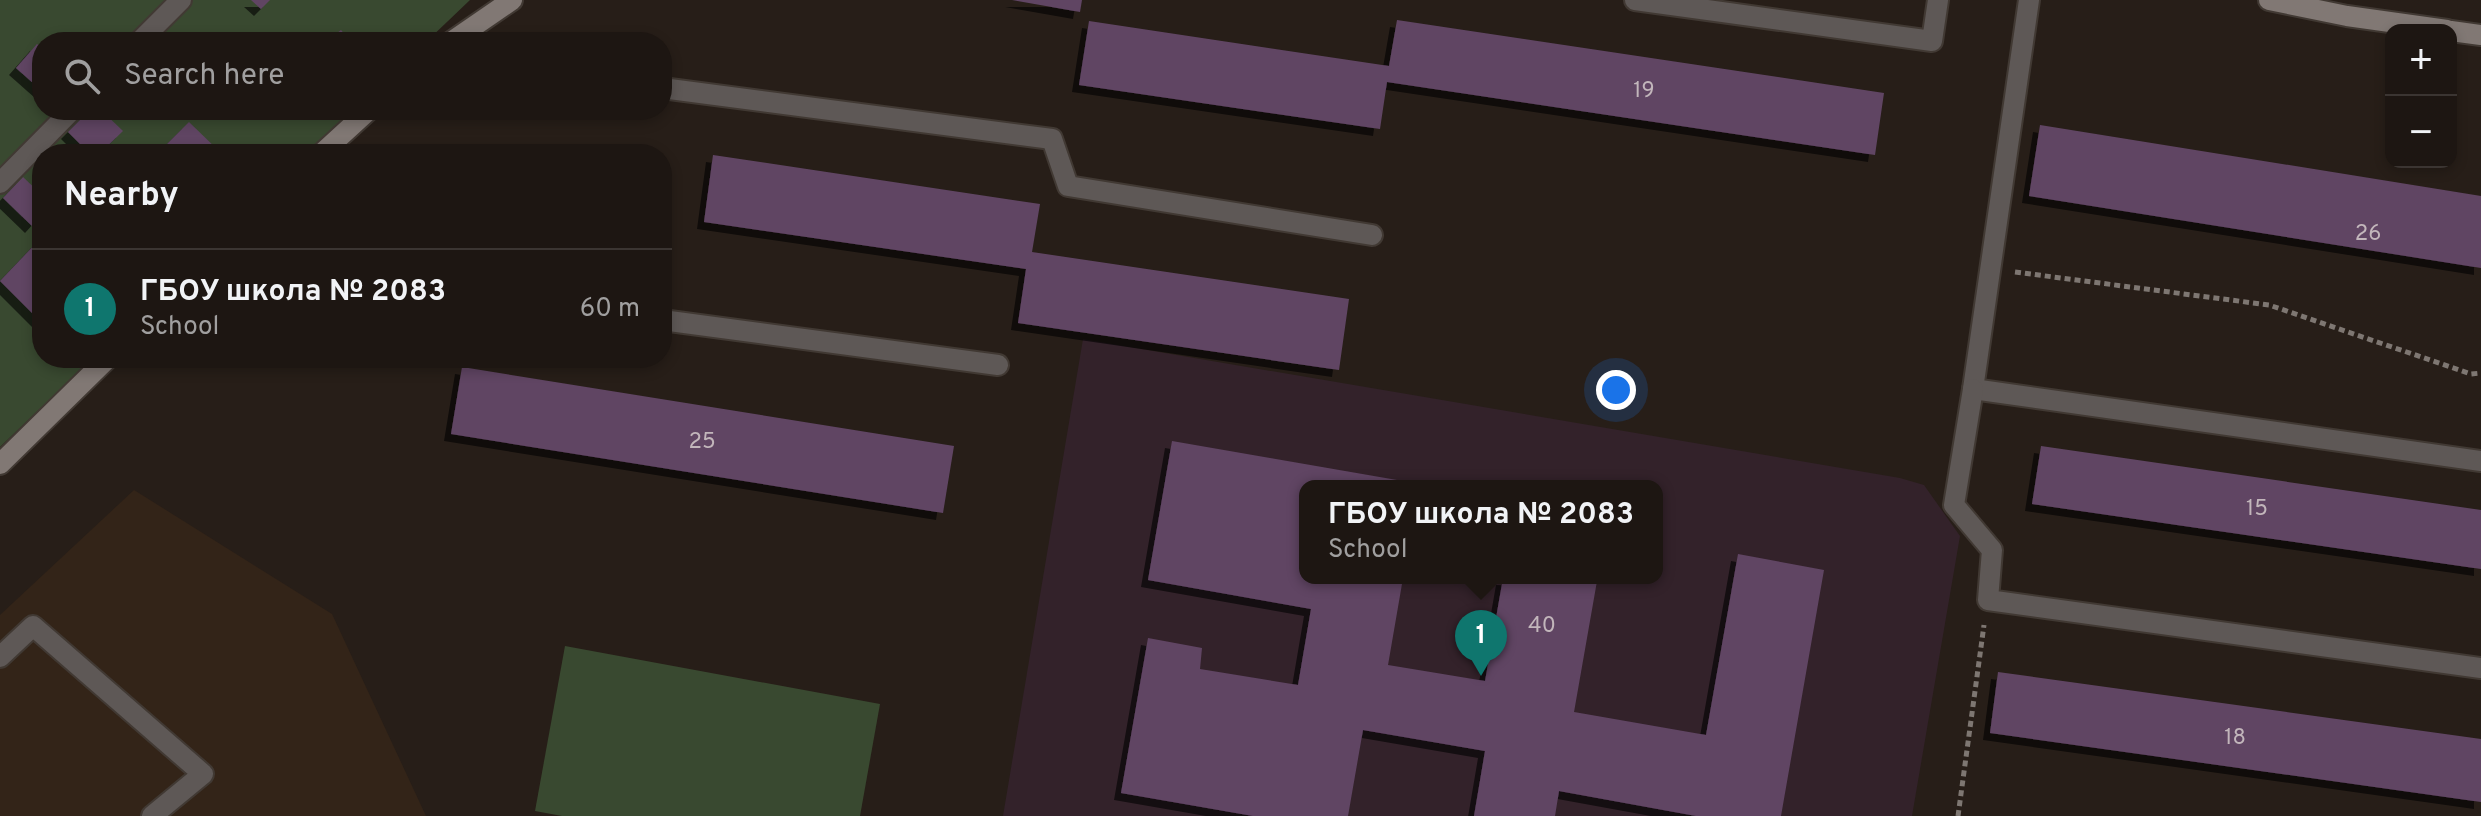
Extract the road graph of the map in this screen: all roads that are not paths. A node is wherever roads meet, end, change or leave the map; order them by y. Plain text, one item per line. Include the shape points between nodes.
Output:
1 (181, 0) edge
2 (512, 0) edge
3 (1635, 0) edge
4 (1938, 0) edge
5 (2029, 0) edge
6 (2269, 0) edge
7 (2348, 8) edge
8 (2421, 24) edge
9 (2457, 31) edge
10 (149, 32) edge
11 (466, 32) edge
12 (2481, 35) edge
13 (672, 89) edge
14 (62, 120) edge
15 (358, 120) edge
16 (38, 144) edge
17 (332, 144) edge
18 (32, 151) edge
19 (0, 183) edge
20 (1372, 235) dead end
21 (672, 321) edge
22 (998, 365) dead end
23 (98, 368) edge
24 (1973, 389) junction
25 (2481, 461) edge
26 (0, 464) edge
27 (0, 657) edge
28 (2481, 668) edge
29 (152, 816) edge

1 - 10 lane
2 - 11 street
3 - 4 lane via 1932,41
5 - 24 lane
6 - 7 street
7 - 8 street
9 - 12 street
13 - 20 lane via 1052,139 1068,186
14 - 16 lane
15 - 17 street
18 - 19 lane
21 - 22 lane
23 - 26 street
24 - 25 lane
24 - 28 lane via 1954,505 1992,550 1988,600
27 - 29 lane via 33,626 203,774

